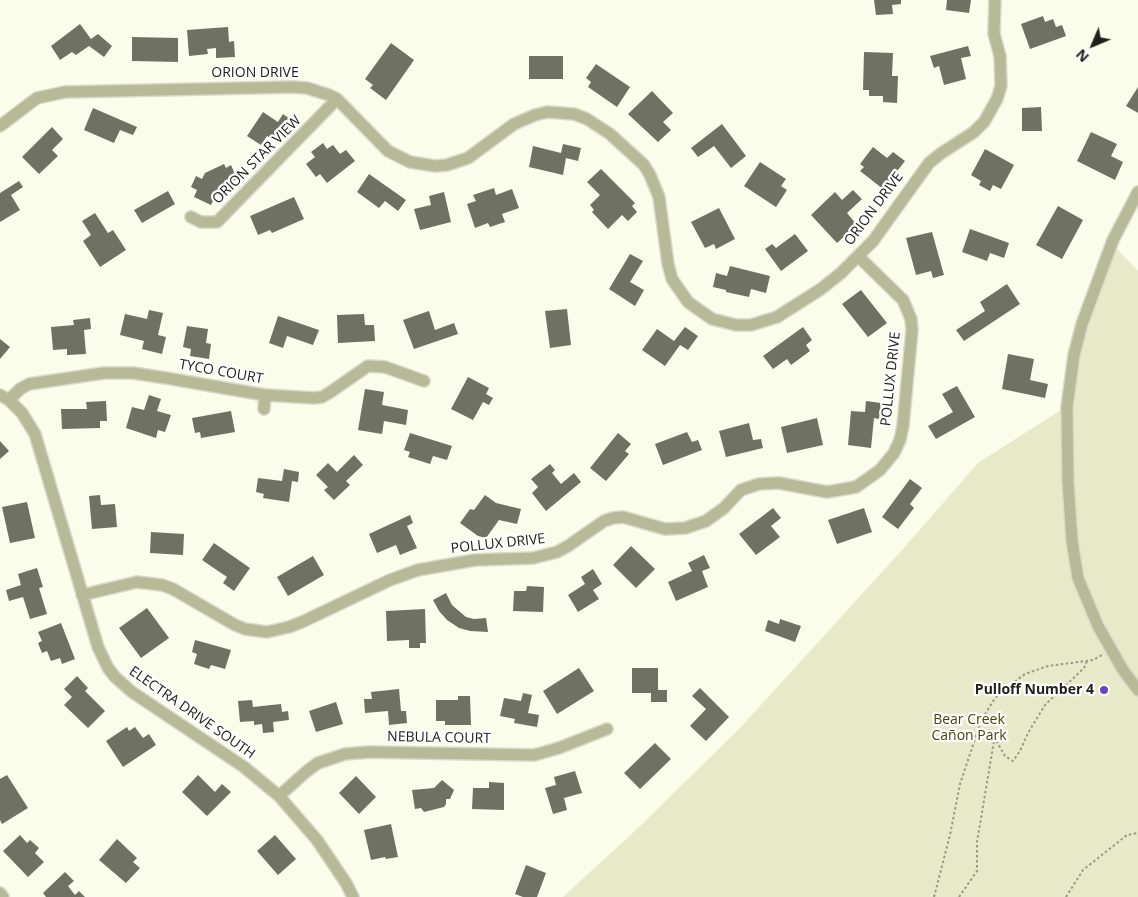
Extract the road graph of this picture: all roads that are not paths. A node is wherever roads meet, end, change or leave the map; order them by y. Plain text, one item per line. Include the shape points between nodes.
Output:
1 (995, 0) edge
2 (337, 99) junction
3 (0, 126) edge
4 (1138, 192) edge
5 (191, 217) dead end
6 (858, 256) junction
7 (424, 381) dead end
8 (265, 395) junction
9 (4, 398) edge
10 (264, 409) dead end
11 (82, 595) junction
12 (1138, 690) edge
13 (607, 729) dead end
14 (279, 796) junction
15 (0, 893) edge
16 (3, 897) edge
17 (353, 897) edge

1 - 6 street, ORION DRIVE via 994,34 1000,56 1001,79 991,111 974,132 930,163
2 - 3 street, ORION DRIVE via 320,91 292,87 64,92 37,98
2 - 5 street, ORION STAR VIEW via 217,222 201,222
2 - 6 street, ORION DRIVE via 388,151 422,166 458,162 514,124 534,115 562,112 587,119 610,134 644,165 659,197 672,279 688,302 712,319 751,325 777,317 821,289
4 - 12 street via 1113,240 1082,324 1067,407 1068,482 1078,578 1111,650
6 - 11 street, POLLUX DRIVE via 903,300 912,330 900,440 880,470 856,486 827,492 759,484 741,490 706,521 680,529 665,529 623,517 613,518 557,552 533,558 475,560 418,570 289,628 268,632 235,625 162,585 137,582
7 - 8 street, TYCO COURT via 385,367 368,366 322,397
8 - 9 street, TYCO COURT via 118,373 36,382
8 - 10 street
9 - 11 street, ELECTRA DRIVE SOUTH via 22,413 35,434
11 - 14 street, ELECTRA DRIVE SOUTH via 102,658 119,681 244,767
13 - 14 street, NEBULA COURT via 534,755 345,754 318,763
14 - 17 street, ELECTRA DRIVE SOUTH via 317,840
15 - 16 street

